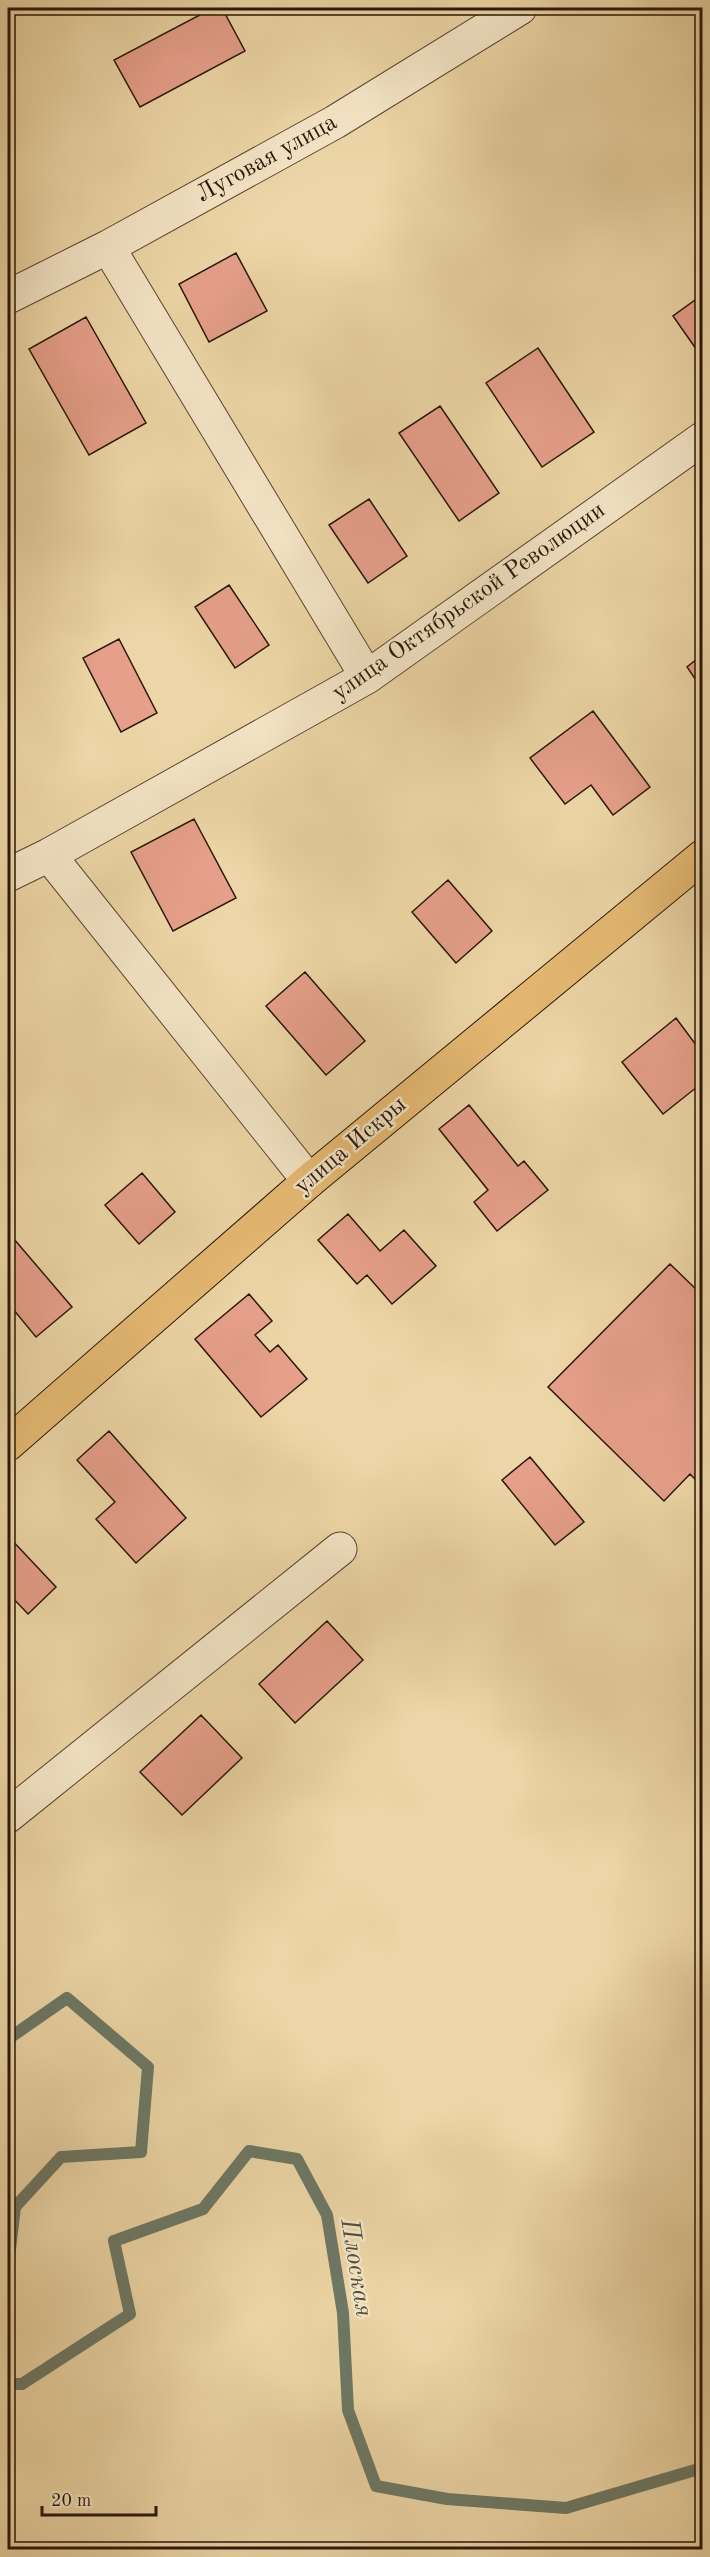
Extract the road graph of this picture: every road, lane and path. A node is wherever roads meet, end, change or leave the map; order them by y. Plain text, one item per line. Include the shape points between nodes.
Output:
1 (520, 8) edge
2 (108, 247) junction
3 (8, 297) edge
4 (702, 439) edge
5 (367, 677) junction
6 (49, 855) junction
7 (702, 857) edge
8 (8, 875) edge
9 (309, 1181) junction
10 (8, 1444) edge
11 (340, 1549) dead end
12 (8, 1816) edge

1 - 2 street, Луговая улица via 335,122
2 - 3 street, Луговая улица
2 - 5 street
4 - 5 street, улица Октябрьской Революции
5 - 6 street, улица Октябрьской Революции
6 - 8 street, улица Октябрьской Революции
6 - 9 street
7 - 9 main road, улица Искры
9 - 10 main road, улица Искры
11 - 12 street

